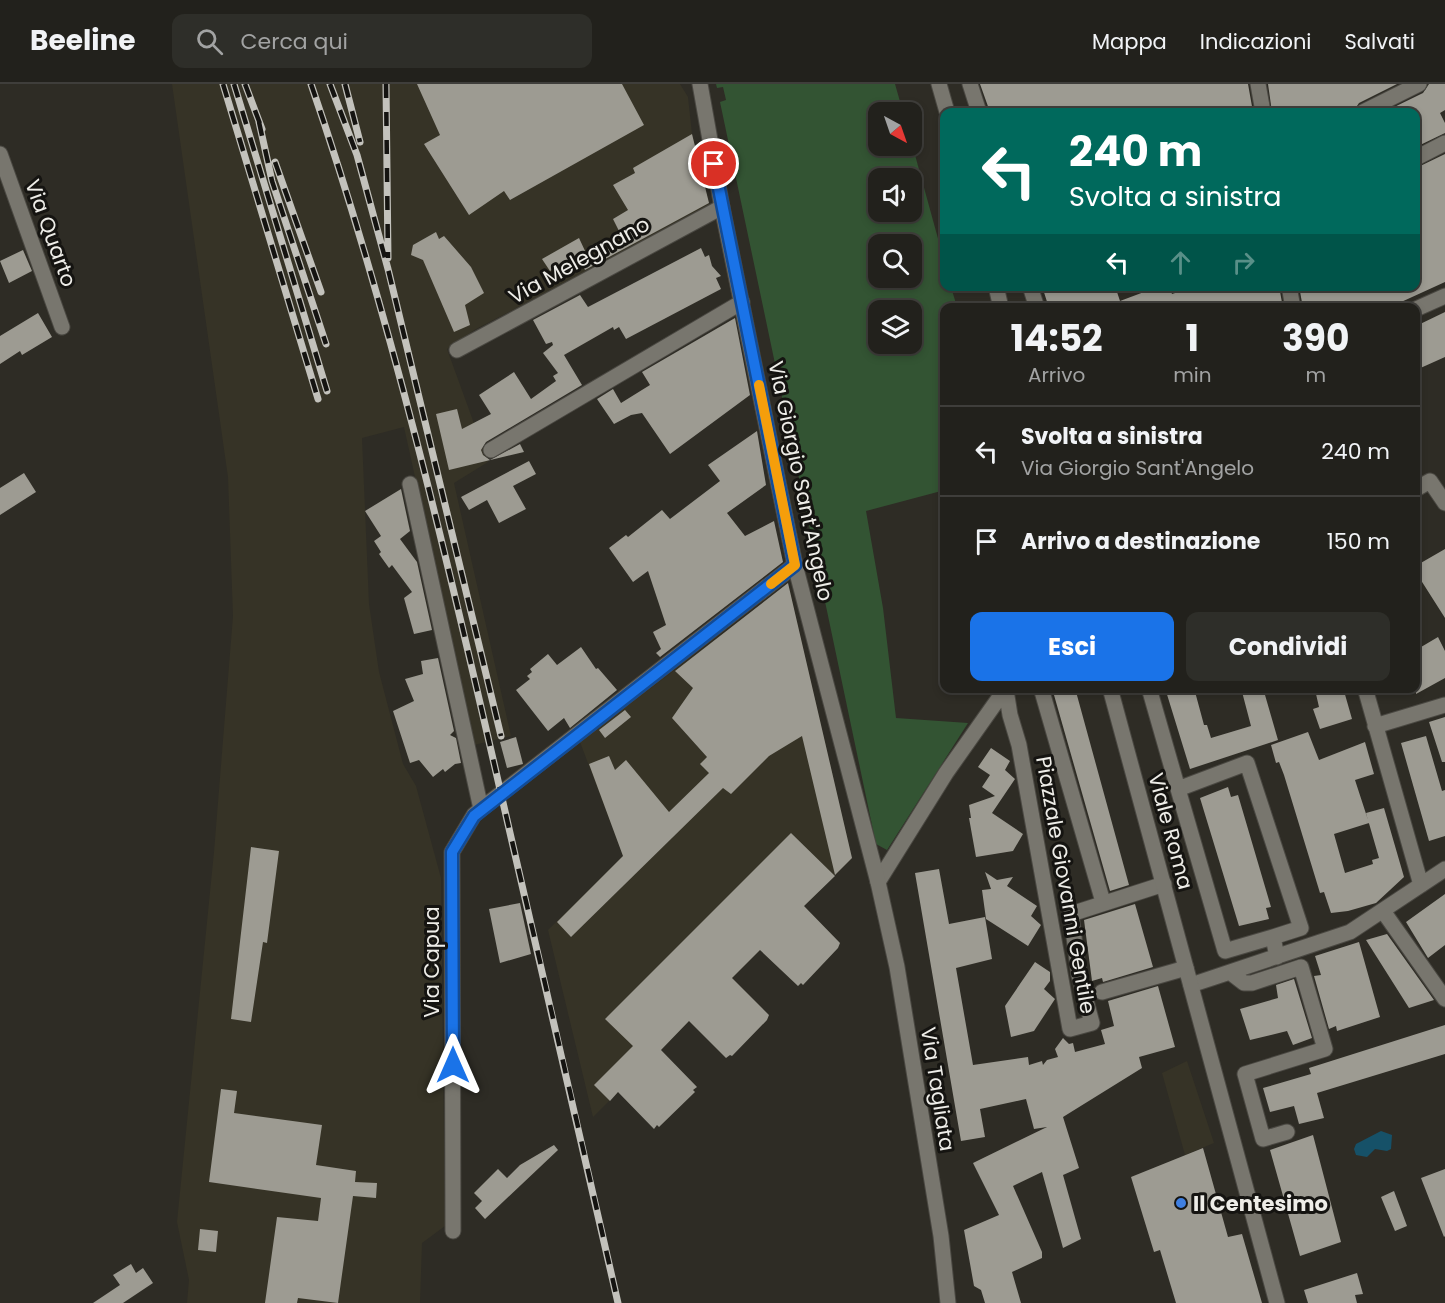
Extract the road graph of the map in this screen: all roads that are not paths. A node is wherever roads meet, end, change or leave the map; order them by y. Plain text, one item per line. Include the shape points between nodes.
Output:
1 (700, 84) edge
2 (939, 84) edge
3 (970, 84) edge
4 (1258, 84) edge
5 (1419, 84) edge
6 (946, 108) edge
7 (978, 108) edge
8 (1262, 108) edge
9 (1371, 108) edge
10 (1445, 144) edge
11 (0, 154) edge
12 (1420, 156) edge
13 (722, 207) junction
14 (1445, 296) edge
15 (742, 302) junction
16 (1420, 307) edge
17 (62, 327) dead end
18 (457, 351) dead end
19 (491, 450) dead end
20 (410, 484) dead end
21 (1420, 487) edge
22 (1445, 503) edge
23 (795, 565) junction
24 (1003, 693) edge
25 (1007, 693) edge
26 (1042, 693) edge
27 (1111, 693) edge
28 (1150, 693) edge
29 (1366, 693) edge
30 (1445, 705) edge
31 (1375, 726) junction
32 (1178, 789) junction
33 (481, 810) junction
34 (1445, 869) edge
35 (878, 882) junction
36 (1164, 884) junction
37 (1421, 885) junction
38 (1103, 902) junction
39 (1383, 911) junction
40 (1273, 937) junction
41 (1277, 957) junction
42 (1186, 968) junction
43 (1231, 973) junction
44 (1191, 985) junction
45 (1102, 993) dead end
46 (1445, 999) edge
47 (1287, 1131) dead end
48 (453, 1231) dead end
49 (948, 1303) edge
50 (1277, 1303) edge

1 - 13 street, Via Giorgio Sant'Angelo
2 - 6 street
3 - 7 street
4 - 8 street
5 - 9 street
10 - 12 street
11 - 17 street, Via Quarto
13 - 15 street, Via Giorgio Sant'Angelo
13 - 18 street, Via Melegnano
14 - 16 street
15 - 19 street
15 - 23 street, Via Giorgio Sant'Angelo
20 - 33 street
21 - 22 street via 1430,481
23 - 33 street, Via Capua
23 - 35 street, Via Giorgio Sant'Angelo
24 - 35 street via 952,764
25 - 38 street, Piazzale Giovanni Gentile via 1070,1029 1092,1023 1079,975 1071,914
26 - 38 street, Piazzale Giovanni Gentile
27 - 36 street, Viale Roma
28 - 32 street
29 - 31 street
30 - 31 street
31 - 37 street
32 - 40 street via 1225,951
32 - 40 street via 1247,763 1301,928
33 - 48 street, Via Capua via 452,852
34 - 37 street
35 - 49 street, Via Tagliata via 897,967 941,1236
36 - 38 street, Piazzale Giovanni Gentile
36 - 42 street, Viale Roma
37 - 39 street
39 - 41 street via 1350,932
39 - 46 street
40 - 41 street
41 - 43 street
42 - 44 street, Viale Roma
42 - 45 street
43 - 44 street
43 - 47 street via 1244,983 1251,983 1301,967 1325,1048 1245,1074 1263,1139
44 - 50 street, Viale Roma

